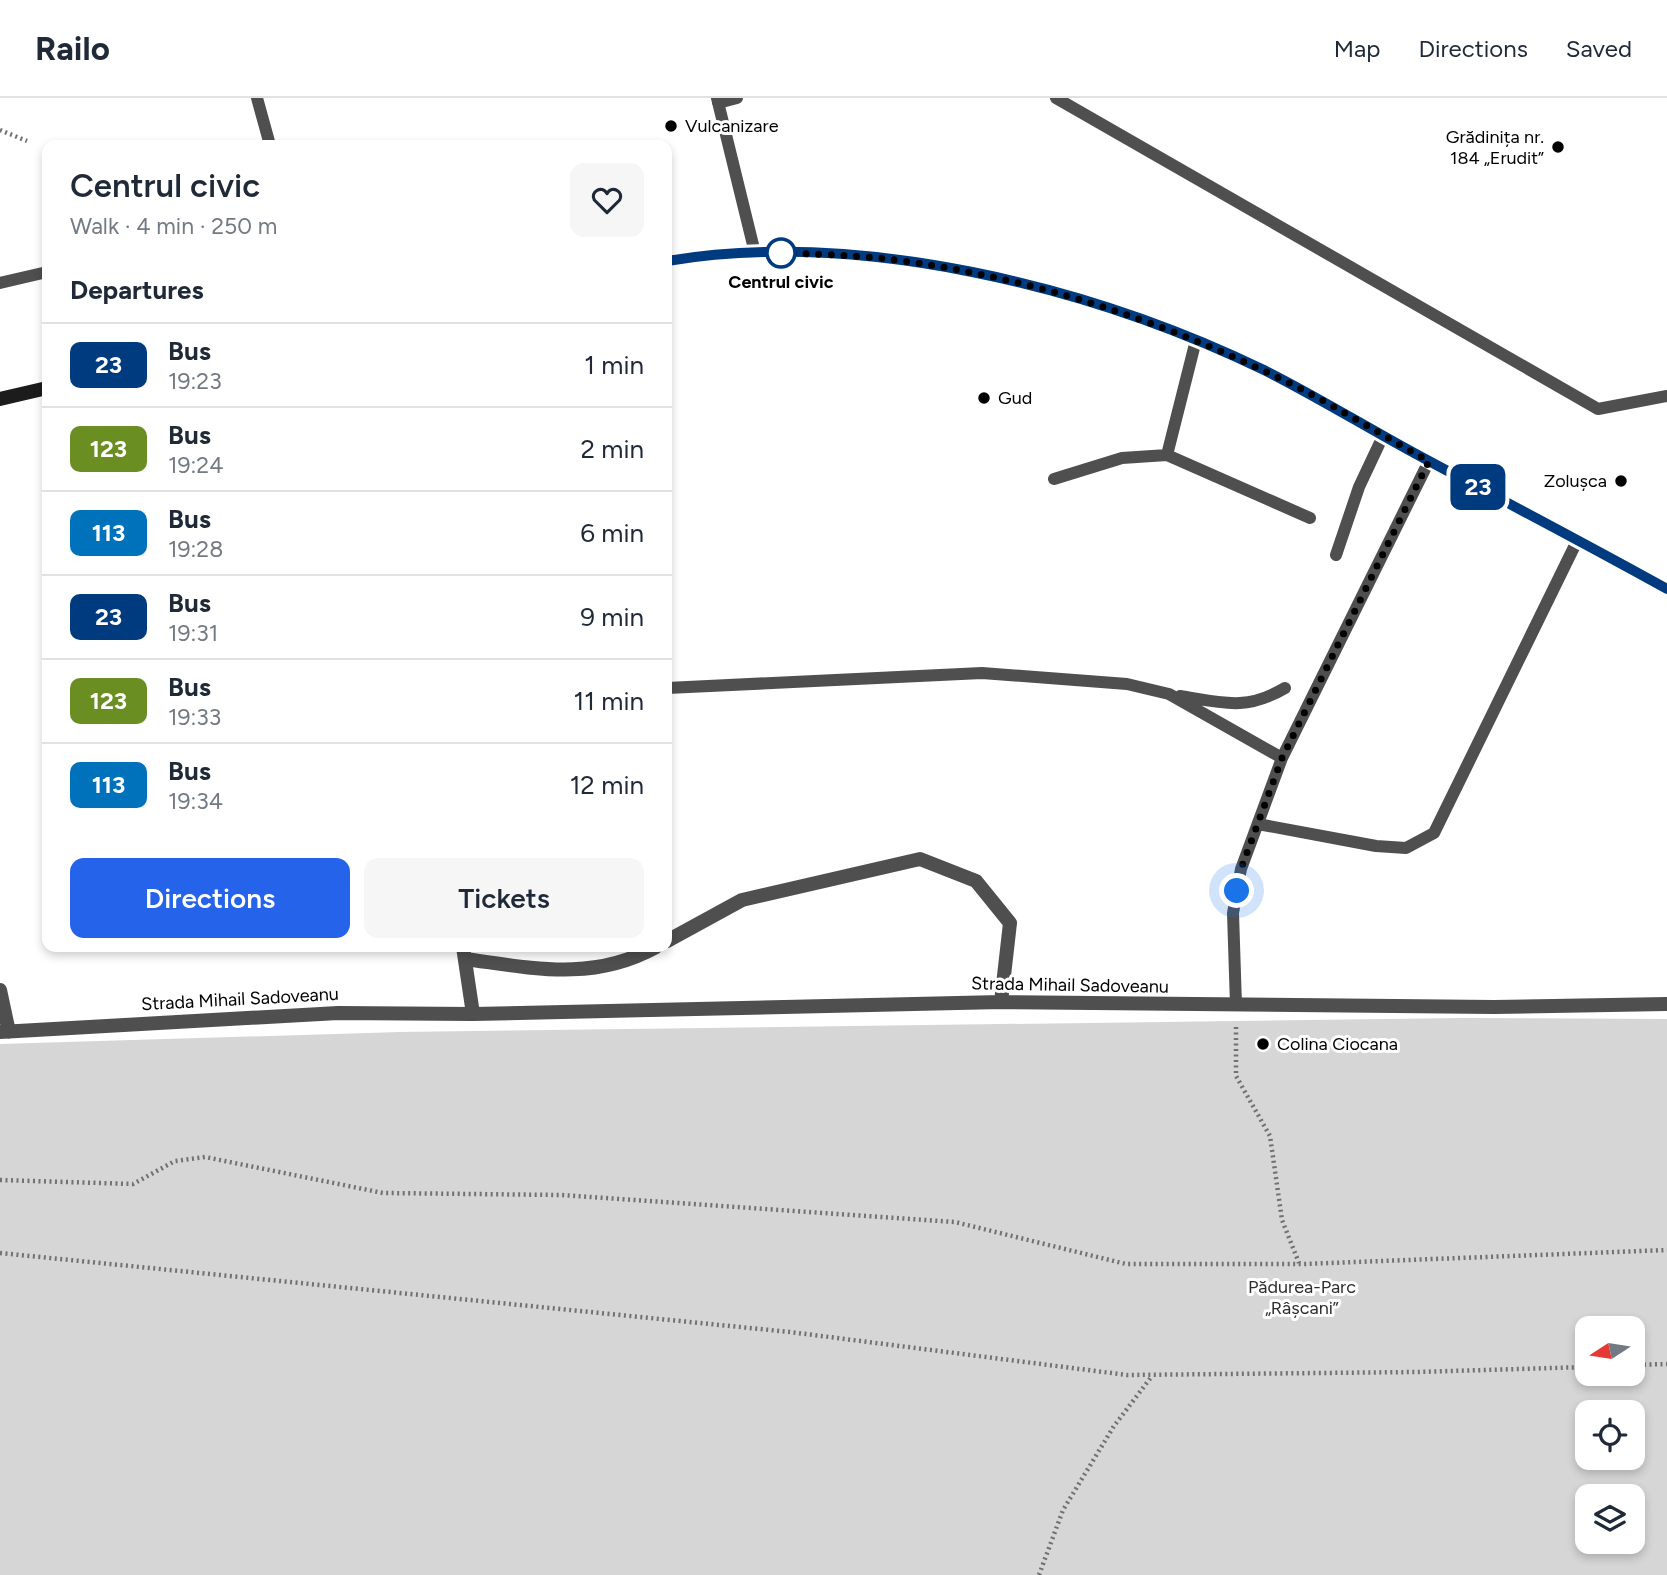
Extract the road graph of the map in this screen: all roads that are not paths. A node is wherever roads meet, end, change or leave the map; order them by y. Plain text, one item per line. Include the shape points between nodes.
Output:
1 (257, 98) edge
2 (737, 98) edge
3 (1056, 98) edge
4 (718, 100) edge
5 (269, 140) edge
6 (755, 253) junction
7 (672, 261) edge
8 (42, 273) edge
9 (0, 283) edge
10 (1196, 340) junction
11 (42, 389) edge
12 (1667, 396) edge
13 (0, 399) edge
14 (1383, 436) junction
15 (1167, 455) junction
16 (1429, 461) junction
17 (1054, 480) dead end
18 (1310, 518) dead end
19 (1578, 539) junction
20 (1336, 555) dead end
21 (1667, 589) edge
22 (672, 688) edge
23 (1285, 688) dead end
24 (1170, 694) junction
25 (1282, 758) junction
26 (1258, 824) junction
27 (672, 938) edge
28 (647, 952) edge
29 (464, 953) edge
30 (0, 990) edge
31 (1001, 1002) junction
32 (1667, 1004) edge
33 (1236, 1010) junction
34 (473, 1013) junction
35 (4, 1032) edge

1 - 5 lane
2 - 4 lane
3 - 12 lane via 1598,409
4 - 6 lane
6 - 7 main road
6 - 10 main road via 842,255 935,266 1073,297
8 - 9 lane
10 - 14 main road via 1265,371
10 - 15 lane
11 - 13 main road
14 - 16 main road
14 - 20 lane via 1359,487
15 - 17 lane via 1122,458
15 - 18 lane
16 - 19 main road
16 - 25 lane
19 - 21 main road
19 - 26 lane via 1434,833 1406,848
22 - 24 lane via 982,673 1127,684
23 - 24 lane via 1262,702 1230,704
24 - 25 lane
25 - 26 lane
26 - 33 lane via 1241,869 1233,912
27 - 31 street via 742,900 920,859 976,881 1010,923
28 - 29 street via 632,960 560,972
29 - 34 street
30 - 35 street, Strada Mihail Sadoveanu
31 - 33 street, Strada Mihail Sadoveanu
31 - 34 street, Strada Mihail Sadoveanu
32 - 33 street, Strada Mihail Sadoveanu
34 - 35 street, Strada Mihail Sadoveanu via 338,1013

